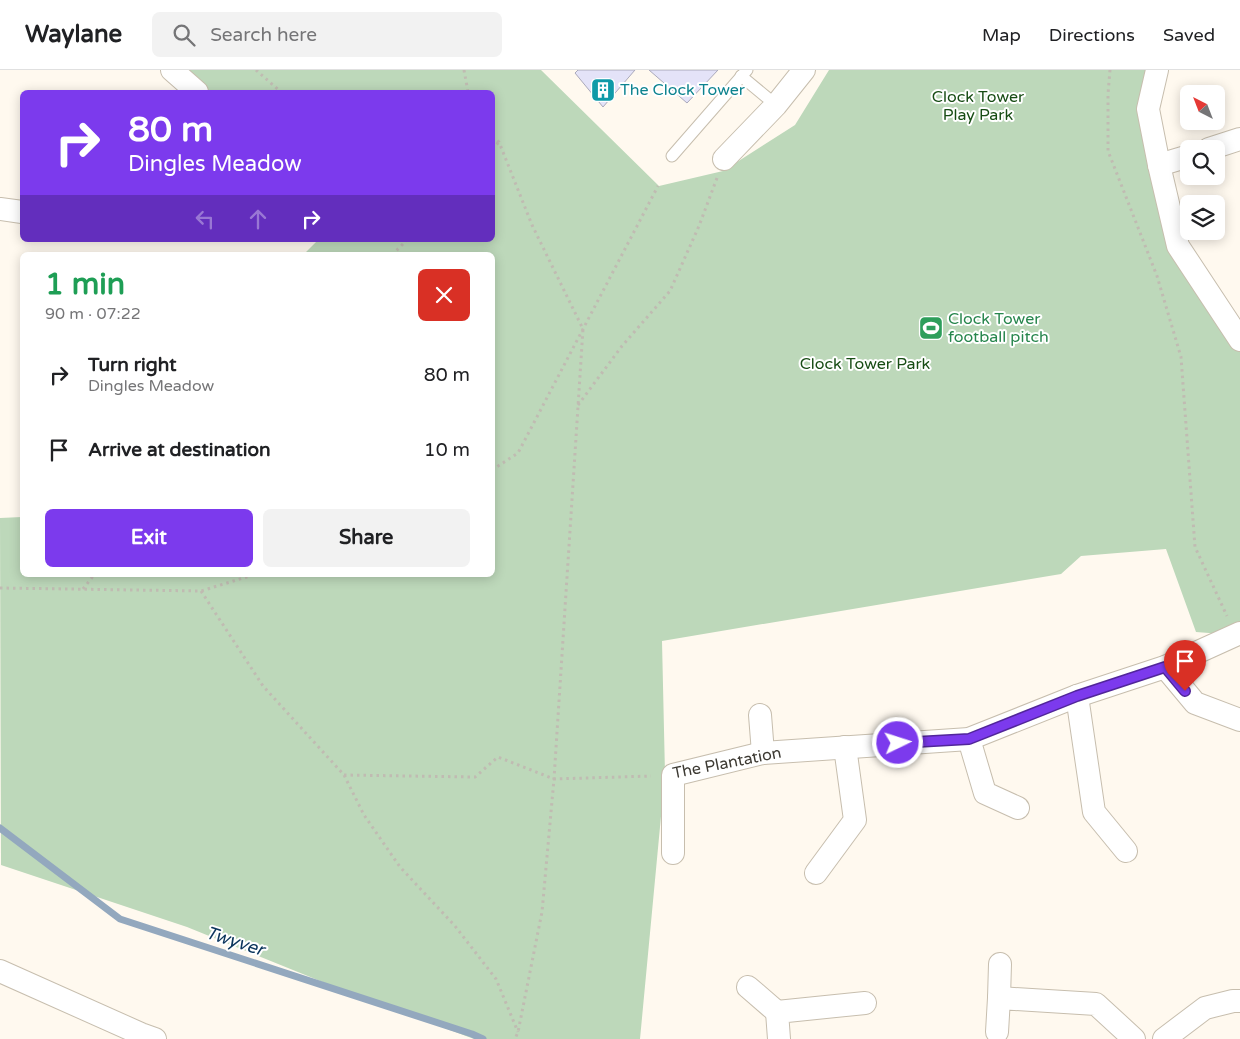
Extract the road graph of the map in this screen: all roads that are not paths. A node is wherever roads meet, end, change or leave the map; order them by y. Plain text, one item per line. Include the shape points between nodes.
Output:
1 (804, 70) edge
2 (1157, 70) edge
3 (744, 73) edge
4 (173, 80) edge
5 (193, 90) edge
6 (776, 105) junction
7 (1240, 139) edge
8 (1225, 144) edge
9 (672, 156) dead end
10 (1180, 159) edge
11 (724, 160) road end
12 (1159, 166) junction
13 (0, 209) edge
14 (20, 212) edge
15 (1240, 340) edge
16 (1238, 634) edge
17 (1165, 667) junction
18 (1077, 696) junction
19 (760, 715) dead end
20 (1240, 720) edge
21 (969, 739) junction
22 (845, 747) junction
23 (763, 752) junction
24 (1018, 808) dead end
25 (1126, 851) dead end
26 (673, 853) dead end
27 (816, 872) dead end
28 (1000, 964) dead end
29 (0, 971) edge
30 (748, 987) dead end
31 (999, 998) junction
32 (1240, 1001) edge
33 (865, 1003) dead end
34 (777, 1012) junction
35 (997, 1032) dead end
36 (155, 1039) edge
37 (779, 1039) edge
38 (1134, 1039) edge
39 (1164, 1039) edge

1 - 6 street
2 - 12 street via 1148,108
3 - 6 lane
3 - 9 lane
4 - 5 street
6 - 11 street
7 - 8 street
10 - 12 street
12 - 15 street via 1178,246
13 - 14 street
16 - 17 street, The Plantation
17 - 18 street, The Plantation
17 - 20 street via 1195,703
18 - 21 street, The Plantation
18 - 25 street via 1094,812
19 - 23 street
21 - 22 street, The Plantation
21 - 24 street via 985,793
22 - 23 street, The Plantation
22 - 27 street via 855,820
23 - 26 street, The Plantation via 673,776
28 - 31 street
29 - 36 street
30 - 34 street
31 - 35 street
31 - 38 street via 1096,1004
32 - 39 street via 1205,1008
33 - 34 street
34 - 37 street

